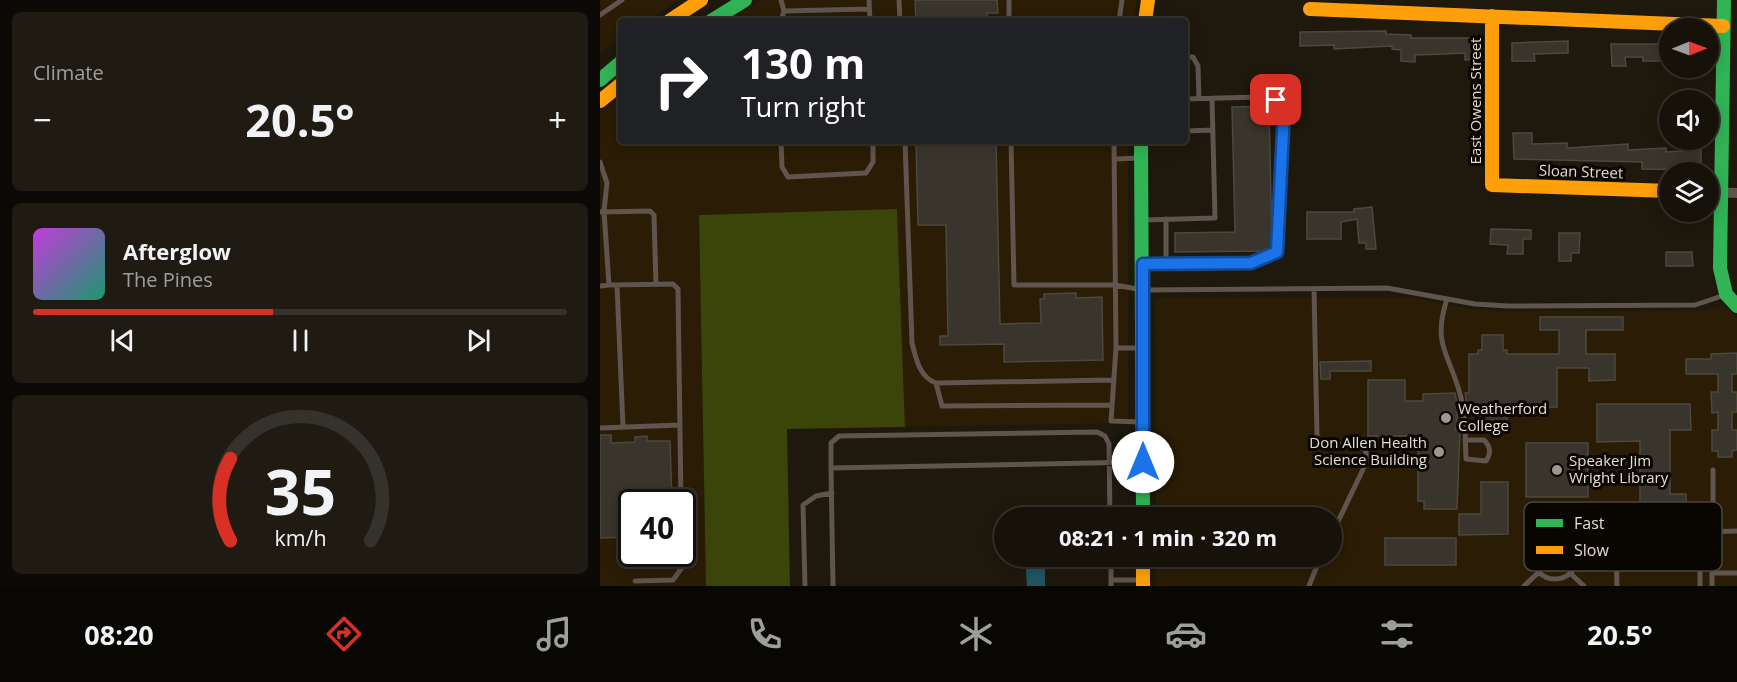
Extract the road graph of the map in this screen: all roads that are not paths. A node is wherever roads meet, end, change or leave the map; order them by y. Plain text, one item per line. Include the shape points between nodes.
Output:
1 (622, 0) edge
2 (701, 0) edge
3 (745, 0) edge
4 (781, 0) edge
5 (869, 0) edge
6 (899, 0) edge
7 (1009, 0) edge
8 (1122, 0) edge
9 (1148, 0) edge
10 (1724, 0) edge
11 (869, 9) junction
12 (1310, 9) dead end
13 (784, 11) junction
14 (600, 15) edge
15 (1492, 16) junction
16 (727, 17) edge
17 (674, 18) edge
18 (782, 18) edge
19 (870, 18) edge
20 (900, 18) edge
21 (1009, 18) edge
22 (1119, 18) edge
23 (1145, 18) edge
24 (1724, 26) junction
25 (618, 56) edge
26 (1188, 57) edge
27 (618, 65) edge
28 (600, 70) edge
29 (600, 81) edge
30 (618, 86) edge
31 (1212, 98) junction
32 (1188, 99) edge
33 (1199, 99) junction
34 (600, 101) edge
35 (1213, 130) junction
36 (1188, 131) edge
37 (781, 144) edge
38 (873, 144) edge
39 (905, 144) edge
40 (1011, 144) edge
41 (1114, 144) edge
42 (1141, 144) edge
43 (1141, 158) junction
44 (1115, 159) junction
45 (600, 162) edge
46 (1717, 162) edge
47 (1492, 185) joint
48 (1659, 191) edge
49 (1719, 192) edge
50 (1737, 193) edge
51 (600, 205) edge
52 (602, 212) edge
53 (1166, 219) junction
54 (1142, 220) junction
55 (1718, 222) edge
56 (1143, 264) junction
57 (1166, 264) junction
58 (656, 284) junction
59 (609, 285) junction
60 (617, 285) junction
61 (1115, 285) junction
62 (600, 286) edge
63 (1314, 288) junction
64 (1143, 290) junction
65 (1726, 294) junction
66 (1447, 299) junction
67 (1737, 306) edge
68 (1116, 348) junction
69 (1142, 348) junction
70 (1113, 380) junction
71 (936, 383) junction
72 (1112, 405) junction
73 (1143, 422) junction
74 (680, 425) junction
75 (623, 427) junction
76 (600, 428) edge
77 (1465, 440) junction
78 (1109, 461) junction
79 (1143, 462) junction
80 (831, 468) junction
81 (1713, 470) dead end
82 (681, 489) edge
83 (832, 493) junction
84 (1713, 502) edge
85 (1110, 507) edge
86 (1143, 507) edge
87 (1342, 513) edge
88 (1737, 531) edge
89 (1722, 532) edge
90 (681, 567) edge
91 (1111, 567) edge
92 (1143, 567) edge
93 (1317, 567) edge
94 (1617, 571) edge
95 (1539, 572) joint
96 (1570, 573) joint
97 (1737, 573) edge
98 (635, 581) dead end
99 (1111, 583) edge
100 (1143, 583) edge
101 (805, 586) edge
102 (833, 586) edge
103 (1309, 586) edge
104 (1524, 586) edge
105 (1584, 586) edge
106 (1617, 586) edge
107 (1712, 586) edge

1 - 14 lane
2 - 17 street
3 - 16 street
4 - 13 lane
5 - 11 lane
6 - 20 lane
7 - 21 lane
8 - 22 lane
9 - 23 street
10 - 24 street
11 - 13 lane
11 - 19 lane
12 - 15 street
13 - 18 lane
15 - 24 street
15 - 47 street, East Owens Street
24 - 46 street
25 - 28 street
26 - 33 lane via 1193,57 1198,66
27 - 29 street
30 - 34 street
31 - 33 lane
31 - 35 lane
31 - 57 lane via 1276,100 1284,111 1277,252 1251,263
32 - 33 lane
35 - 36 lane
35 - 53 lane via 1215,218
37 - 38 lane via 782,167 788,177 866,172 873,162
39 - 71 lane via 912,343 918,365 928,381
40 - 61 lane via 1014,285
41 - 44 lane
42 - 43 street
43 - 44 lane
43 - 54 street
44 - 61 lane
45 - 52 lane via 607,183
47 - 48 street, Sloan Street
49 - 50 street
51 - 52 lane
52 - 58 lane via 650,211 654,215
52 - 59 lane
53 - 54 lane
53 - 57 lane
54 - 56 street
55 - 65 street
56 - 57 lane
56 - 64 street
58 - 60 lane
58 - 74 lane via 673,284 678,289
59 - 60 lane
59 - 62 lane
60 - 75 lane
61 - 64 lane
61 - 68 lane
63 - 64 lane
63 - 66 lane via 1387,288
63 - 87 lane via 1317,436 1319,442 1357,446 1365,450 1368,459
64 - 69 street
65 - 66 lane via 1695,305 1508,306
65 - 67 street
66 - 77 lane via 1440,339 1460,394
68 - 69 lane
68 - 70 lane
69 - 73 street
70 - 71 lane
70 - 72 lane
71 - 72 lane via 942,406
72 - 73 lane via 1111,421
73 - 79 street
74 - 75 lane
74 - 82 lane
75 - 76 lane
77 - 77 lane via 1466,459 1486,461 1489,445 1484,440
78 - 79 lane
78 - 80 lane
78 - 80 lane via 1109,444 1097,432 839,436 831,444
78 - 85 lane
79 - 86 street
80 - 83 lane
81 - 84 lane
83 - 101 lane via 816,496 803,505
83 - 102 lane
88 - 89 lane
90 - 98 lane via 673,580
91 - 99 lane
92 - 100 street
93 - 103 lane
94 - 106 lane
95 - 96 lane via 1557,579
95 - 104 lane
96 - 105 lane
97 - 107 lane via 1712,573
99 - 100 lane

